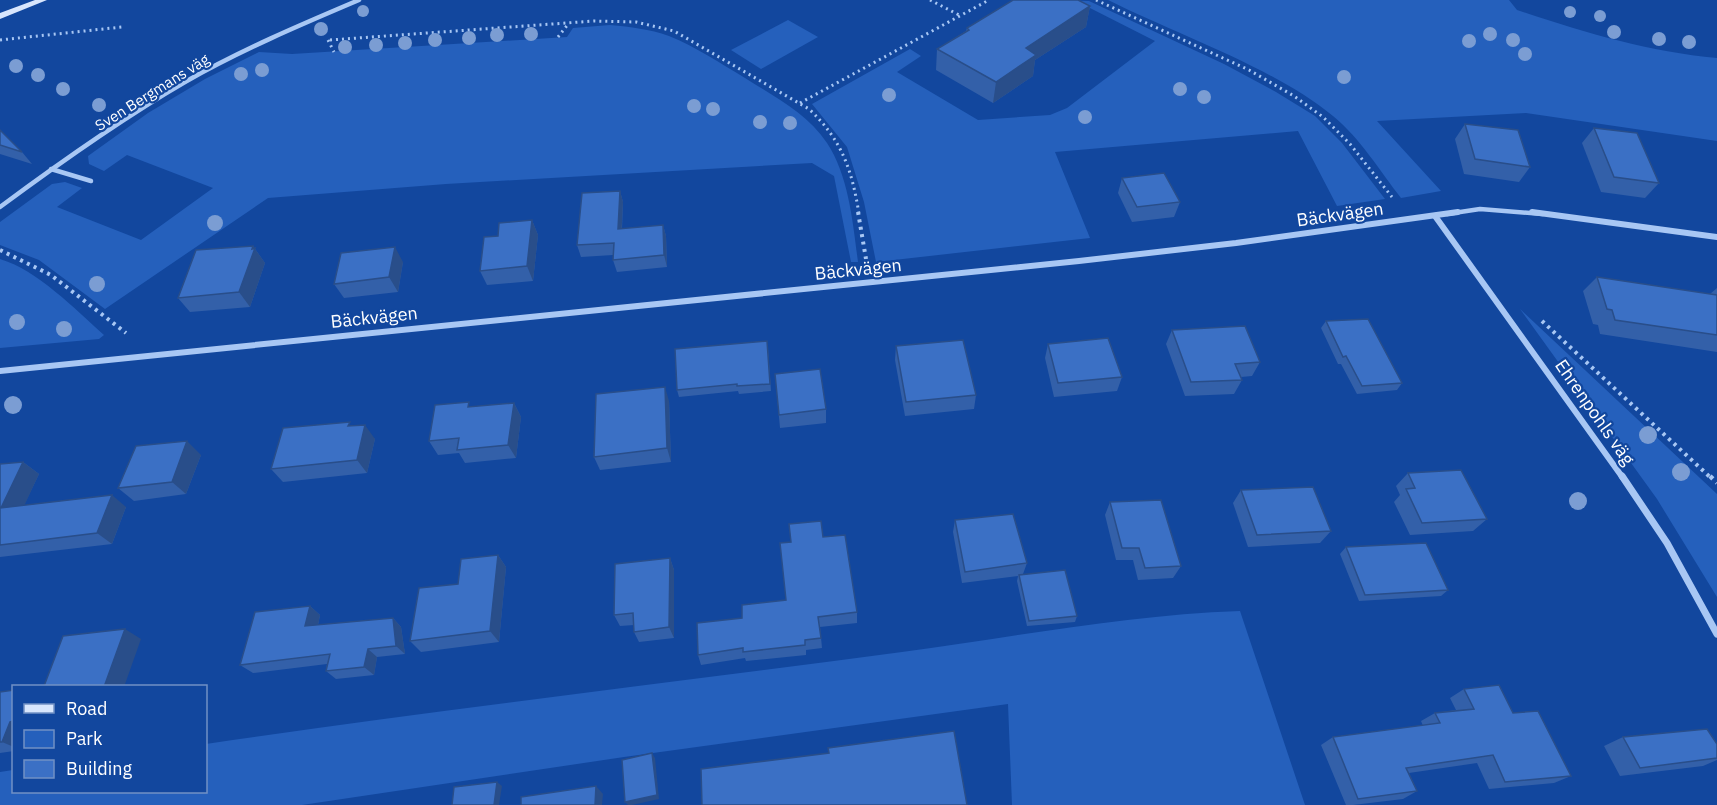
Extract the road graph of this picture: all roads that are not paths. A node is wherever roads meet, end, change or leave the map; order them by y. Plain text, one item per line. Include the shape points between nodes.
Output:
1 (43, 0) edge
2 (359, 0) edge
3 (0, 16) edge
4 (51, 170) junction
5 (92, 181) dead end
6 (0, 207) edge
7 (1436, 216) junction
8 (1717, 237) edge
9 (0, 371) edge
10 (1717, 634) edge

1 - 3 main road
2 - 4 street, Sven Bergmans väg via 269,39 185,82
4 - 5 street
4 - 6 street, Sven Bergmans väg
7 - 8 street, Bäckvägen via 1480,209 1524,211
7 - 9 street, Bäckvägen via 869,284
7 - 10 street, Ehrenpohls väg via 1667,543

